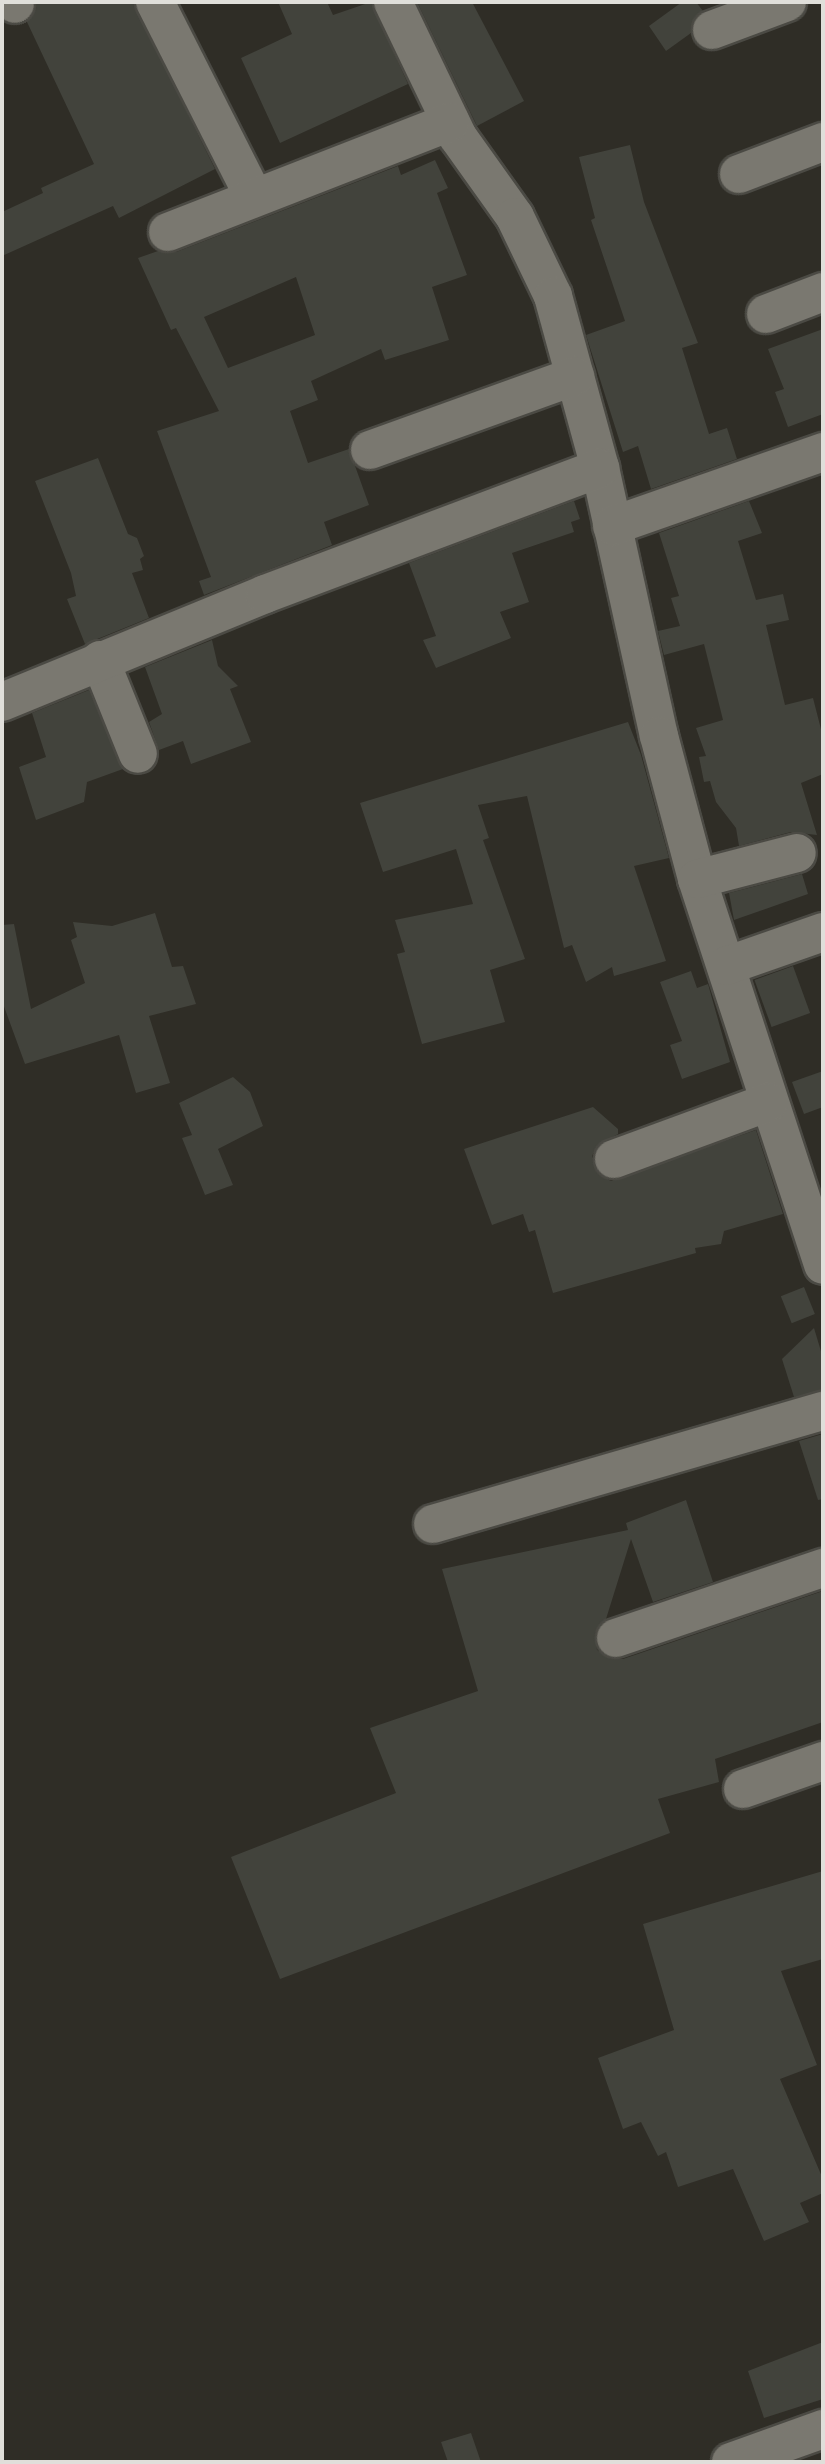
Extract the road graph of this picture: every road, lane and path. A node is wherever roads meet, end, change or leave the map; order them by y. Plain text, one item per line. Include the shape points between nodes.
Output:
1 (155, 2) edge
2 (393, 2) edge
3 (787, 2) edge
4 (712, 30) dead end
5 (450, 122) junction
6 (823, 142) edge
7 (740, 174) dead end
8 (254, 197) junction
9 (168, 232) dead end
10 (823, 292) edge
11 (766, 314) dead end
12 (575, 376) junction
13 (370, 450) dead end
14 (823, 452) edge
15 (600, 468) junction
16 (612, 527) junction
17 (100, 660) junction
18 (2, 702) edge
19 (138, 754) dead end
20 (797, 853) dead end
21 (697, 879) junction
22 (823, 932) edge
23 (726, 966) junction
24 (769, 1102) junction
25 (614, 1159) dead end
26 (823, 1265) edge
27 (823, 1411) edge
28 (433, 1524) dead end
29 (823, 1568) edge
30 (616, 1638) dead end
31 (823, 1761) edge
32 (743, 1789) dead end
33 (823, 2431) edge
34 (731, 2462) edge

1 - 8 street
2 - 5 street
3 - 4 street
5 - 8 street
5 - 12 street via 533,248 553,296
6 - 7 street
8 - 9 street
10 - 11 street
12 - 13 street
12 - 15 street
14 - 16 street
15 - 16 street
15 - 17 street
16 - 21 street
17 - 18 street
17 - 19 street
20 - 21 street
21 - 23 street
22 - 23 street
23 - 24 street
24 - 25 street
24 - 26 street
27 - 28 street
29 - 30 street
31 - 32 street
33 - 34 street

